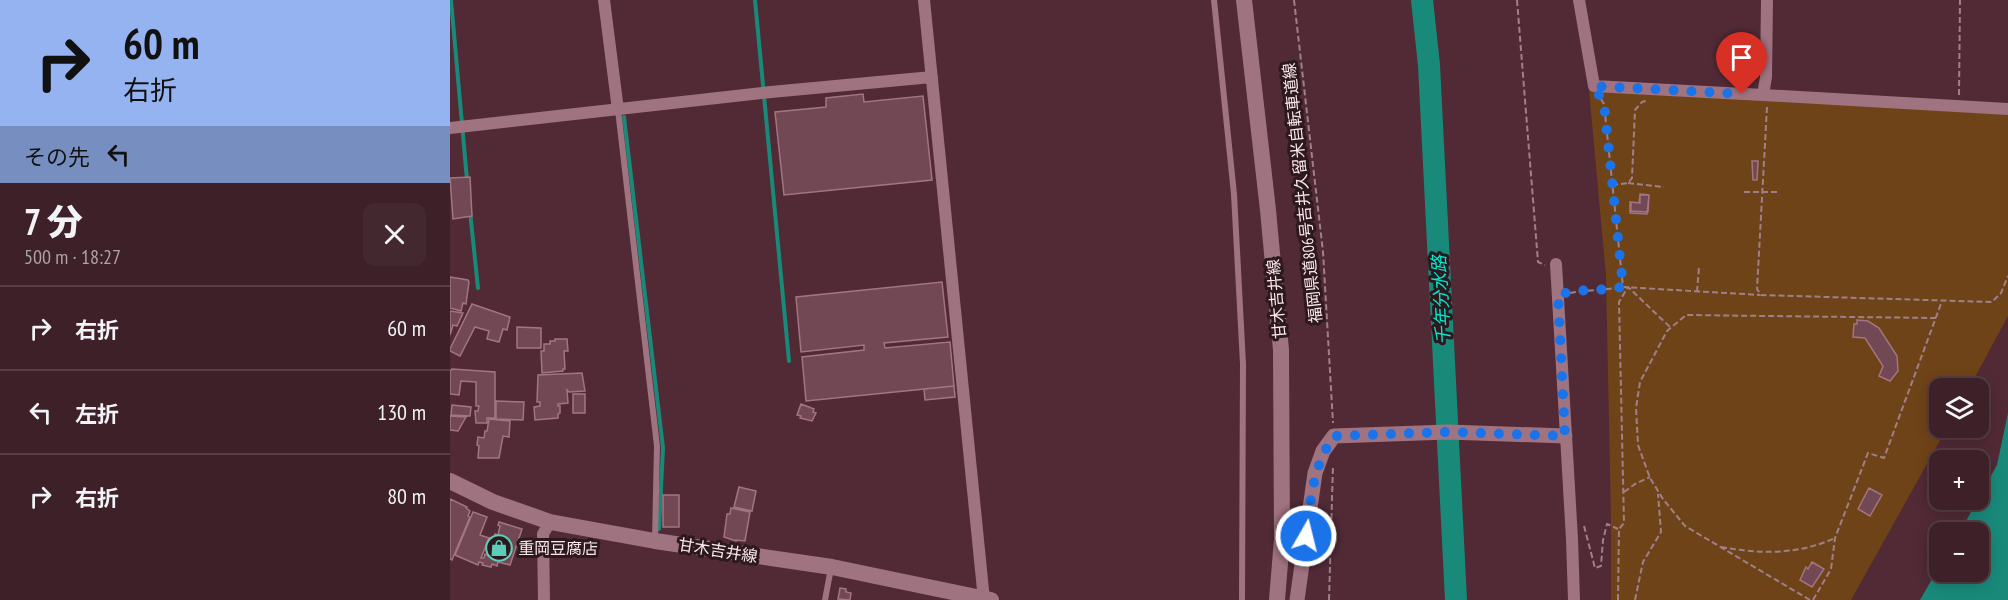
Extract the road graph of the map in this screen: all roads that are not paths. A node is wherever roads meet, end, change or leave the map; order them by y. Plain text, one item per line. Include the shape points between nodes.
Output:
1 (604, 0) edge
2 (924, 0) edge
3 (1214, 0) edge
4 (1244, 0) edge
5 (1579, 0) edge
6 (1767, 0) edge
7 (932, 76) junction
8 (1765, 99) junction
9 (618, 110) junction
10 (2008, 110) edge
11 (453, 128) edge
12 (1556, 267) road end
13 (1565, 436) junction
14 (450, 481) edge
15 (550, 522) junction
16 (655, 541) junction
17 (831, 567) junction
18 (544, 600) edge
19 (825, 600) edge
20 (986, 600) edge
21 (1242, 600) edge
22 (1277, 600) edge
23 (1297, 600) edge
24 (1574, 600) edge

1 - 9 street
2 - 7 street
3 - 21 lane via 1234,194 1243,364
4 - 22 main road, 甘木吉井線 via 1281,350 1282,539
5 - 8 street via 1594,86
6 - 8 street
7 - 9 street
7 - 20 street
8 - 10 street
9 - 11 street
9 - 16 lane via 657,446
12 - 13 street
13 - 23 street via 1448,432 1334,436 1315,473
13 - 24 street
14 - 15 main road, 甘木吉井線 via 493,502
15 - 16 main road, 甘木吉井線
15 - 18 street via 543,534
16 - 17 main road, 甘木吉井線
17 - 19 lane
17 - 20 main road, 甘木吉井線

